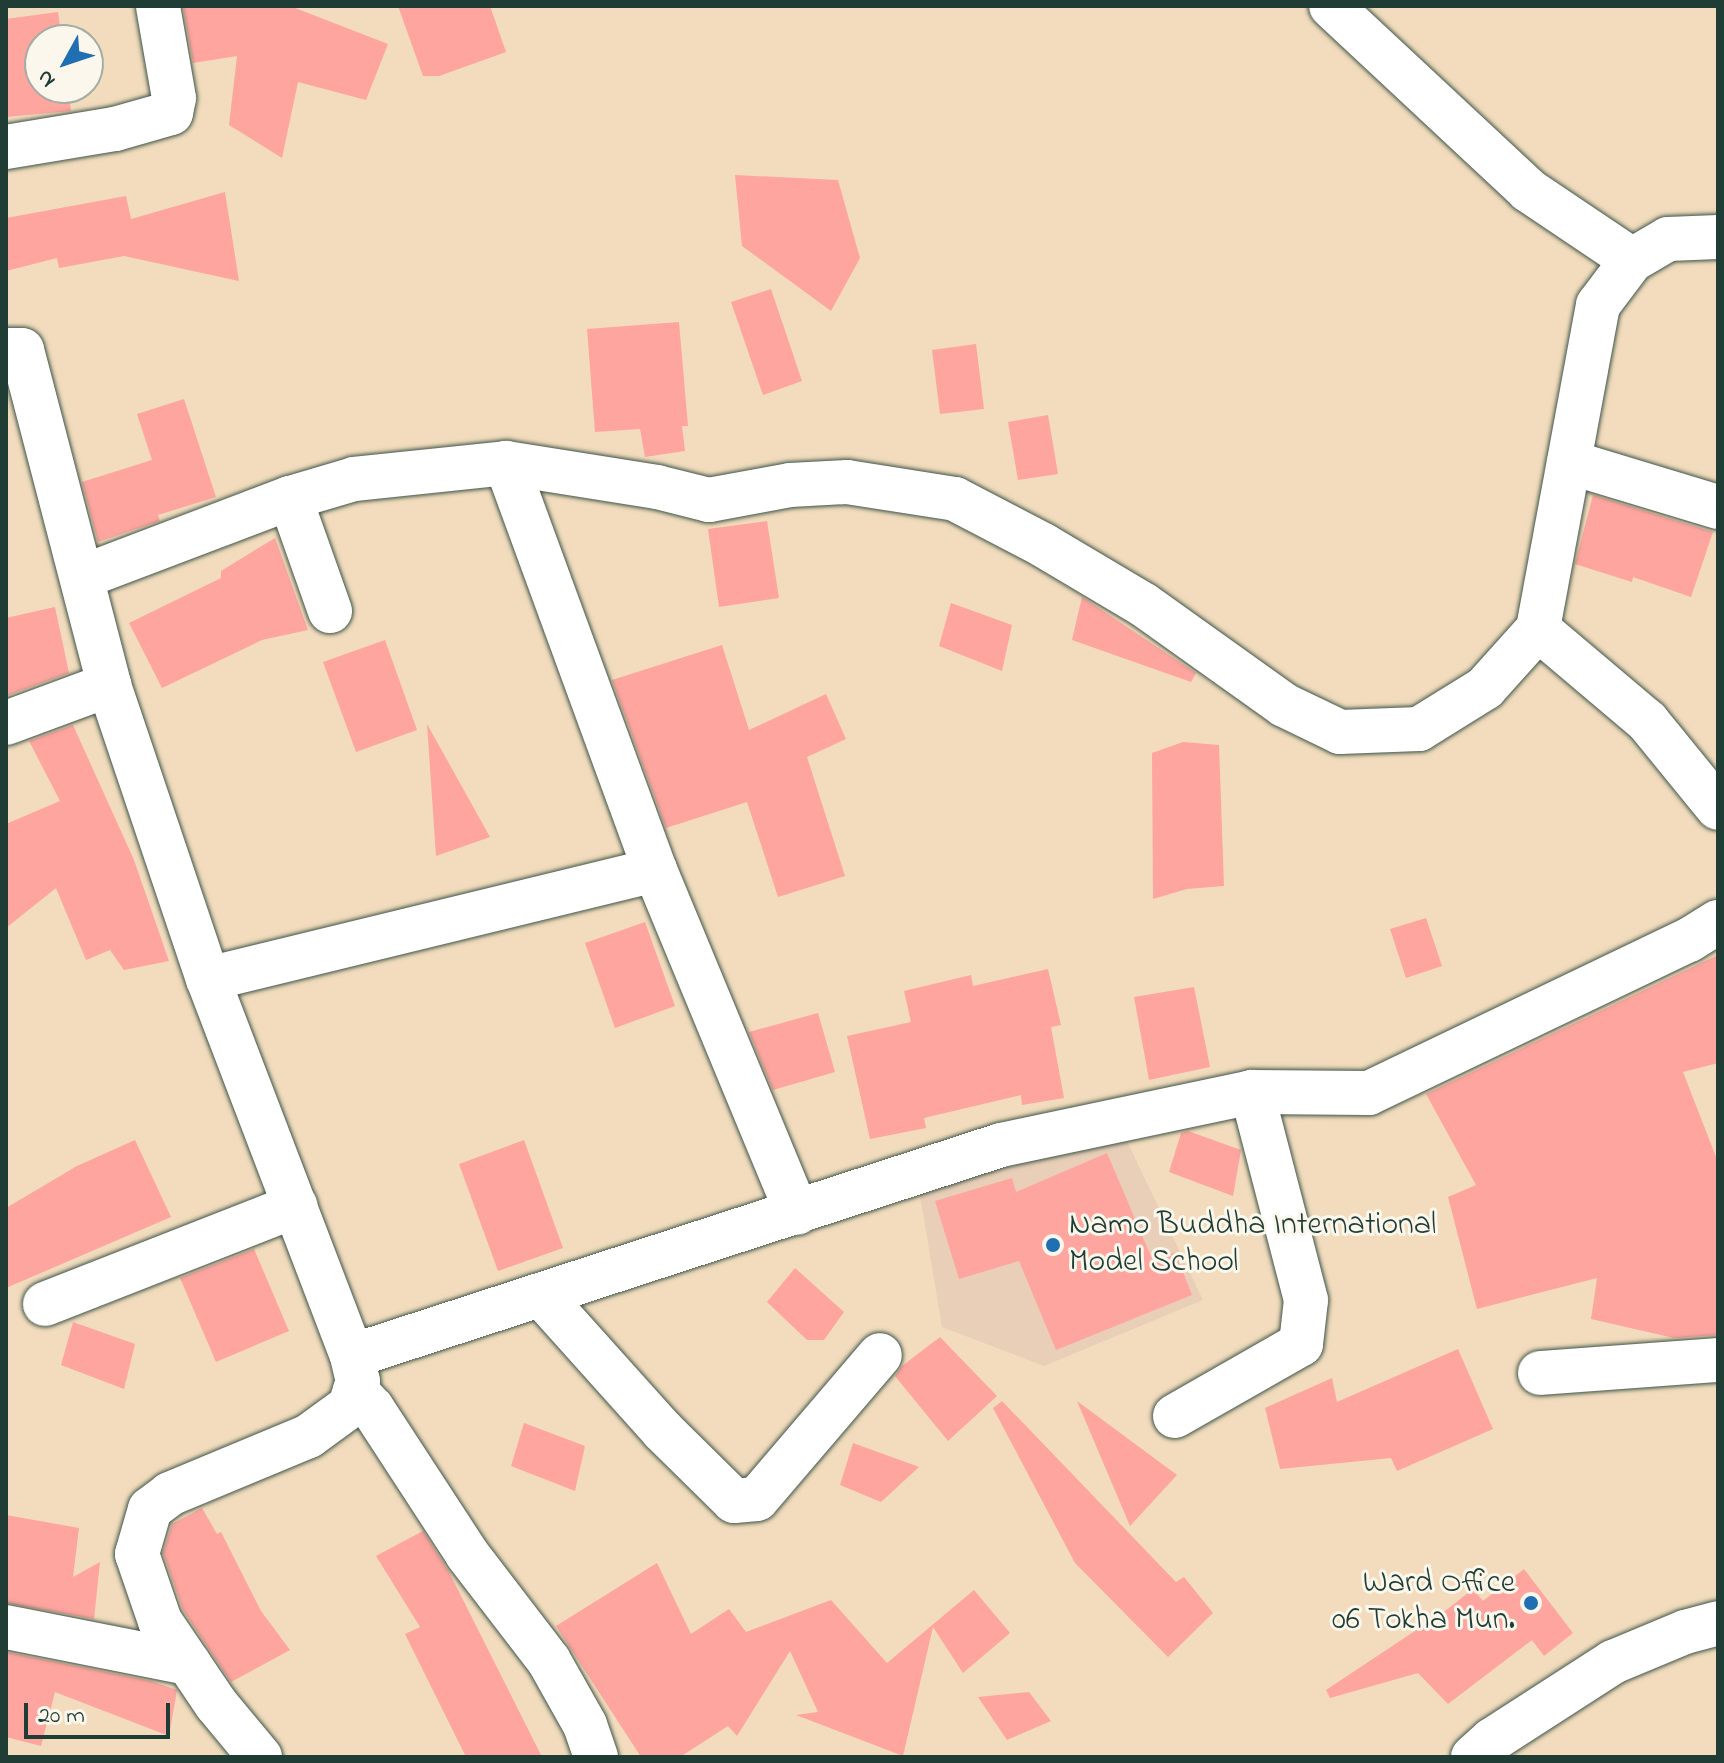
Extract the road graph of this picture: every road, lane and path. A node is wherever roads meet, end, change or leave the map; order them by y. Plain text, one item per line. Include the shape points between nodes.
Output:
1 (158, 6) edge
2 (1331, 6) edge
3 (6, 147) edge
4 (1718, 237) edge
5 (1632, 260) junction
6 (6, 350) edge
7 (1569, 462) junction
8 (506, 463) junction
9 (290, 498) junction
10 (1718, 507) edge
11 (82, 577) junction
12 (330, 611) dead end
13 (1538, 629) junction
14 (109, 685) junction
15 (6, 723) edge
16 (1718, 808) edge
17 (655, 870) junction
18 (1718, 922) edge
19 (208, 979) junction
20 (1252, 1092) junction
21 (295, 1206) junction
22 (797, 1213) junction
23 (541, 1295) junction
24 (45, 1304) dead end
25 (880, 1355) dead end
26 (1718, 1360) edge
27 (354, 1373) junction
28 (1540, 1373) dead end
29 (1175, 1416) dead end
30 (1718, 1623) edge
31 (6, 1627) edge
32 (188, 1663) junction
33 (260, 1757) edge
34 (596, 1757) edge
35 (1473, 1757) edge

1 - 3 street via 174,98 171,113 89,134
2 - 5 street via 1528,190
4 - 5 street via 1668,239
5 - 7 street via 1598,305
6 - 11 street via 22,350
7 - 10 street
7 - 13 street
8 - 9 street via 354,479
8 - 13 street via 709,500 790,485 847,482 955,499 1144,605 1284,705 1340,732 1419,729 1485,688
8 - 17 street
9 - 11 street
9 - 12 street
11 - 14 street
13 - 16 street via 1647,721
14 - 15 street
14 - 19 street
17 - 19 street
17 - 22 street
18 - 20 street via 1369,1093
19 - 21 street
20 - 22 street via 1001,1145
20 - 29 street via 1306,1300 1301,1344
21 - 24 street
21 - 27 street
22 - 23 street
23 - 25 street via 734,1501 757,1499
23 - 27 street
26 - 28 street
27 - 32 street via 343,1414 309,1436 170,1494 150,1509 137,1554 143,1580 160,1621
27 - 34 street via 467,1554 549,1661 585,1725
30 - 35 street via 1613,1662
31 - 32 street
32 - 33 street

